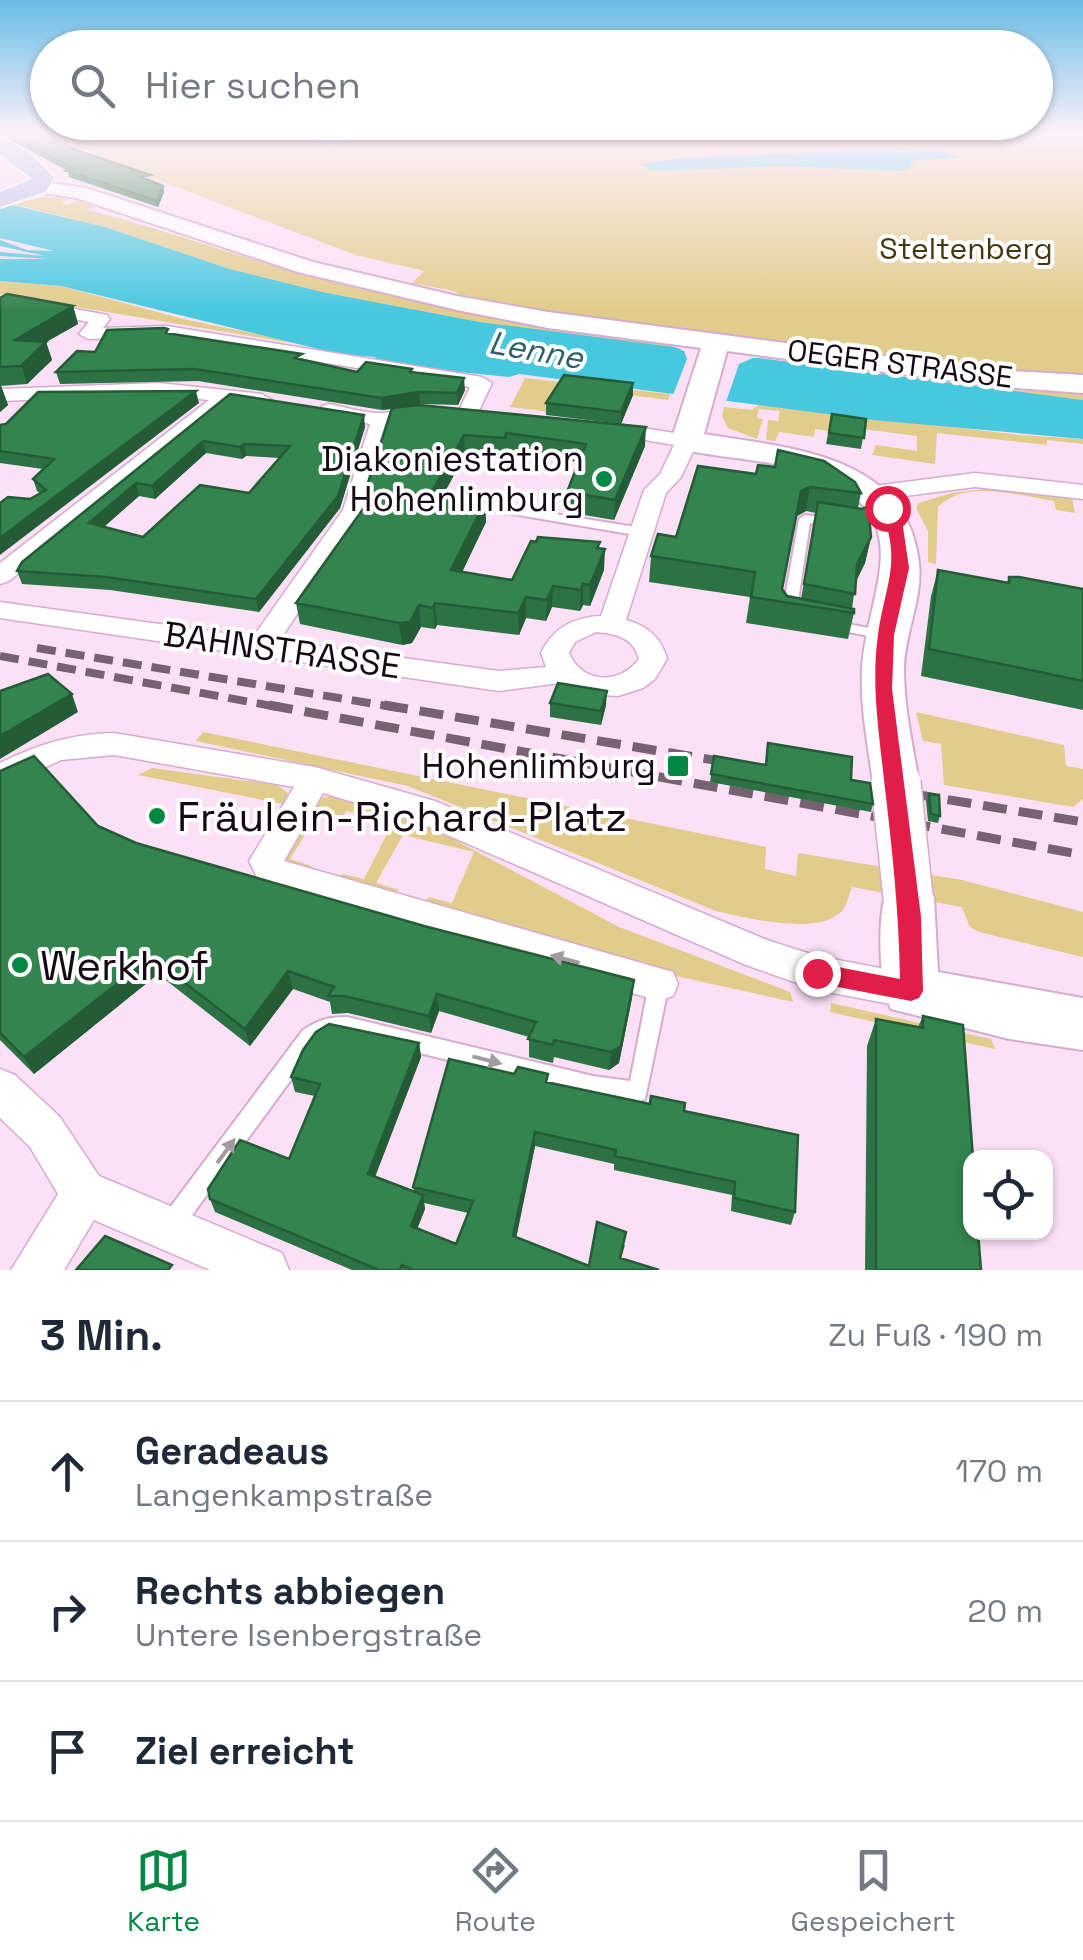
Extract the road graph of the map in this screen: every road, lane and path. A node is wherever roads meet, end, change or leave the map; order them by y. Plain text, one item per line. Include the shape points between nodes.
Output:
1 (63, 192) edge
2 (80, 192) edge
3 (19, 193) edge
4 (3, 302) edge
5 (716, 344) junction
6 (60, 370) edge
7 (1083, 384) edge
8 (0, 394) edge
9 (38, 394) junction
10 (228, 395) junction
11 (281, 403) edge
12 (316, 408) edge
13 (12, 417) edge
14 (382, 420) junction
15 (586, 428) edge
16 (688, 441) junction
17 (1083, 492) edge
18 (874, 493) junction
19 (449, 500) edge
20 (840, 523) edge
21 (641, 532) junction
22 (0, 576) edge
23 (0, 610) edge
24 (804, 619) edge
25 (818, 622) edge
26 (611, 625) junction
27 (867, 631) junction
28 (261, 646) junction
29 (564, 673) junction
30 (0, 777) edge
31 (315, 779) junction
32 (659, 984) joint
33 (911, 991) junction
34 (1083, 1024) edge
35 (0, 1089) edge
36 (83, 1192) junction
37 (168, 1229) junction
38 (35, 1270) edge
39 (265, 1270) edge

1 - 3 street, OEGER STRASSE
2 - 5 street, OEGER STRASSE via 380,286
4 - 14 street via 101,319 88,334 168,331 482,383 473,418 400,414
5 - 7 street, OEGER STRASSE
5 - 16 street
6 - 9 street
8 - 9 street
9 - 10 street
9 - 13 street
10 - 11 street
10 - 22 street
12 - 14 street
14 - 28 street via 355,510
15 - 16 street
16 - 18 street via 810,464
16 - 21 street via 677,478 656,490
17 - 18 street via 975,480
18 - 27 street via 896,527 901,568
19 - 21 lane
20 - 24 lane via 806,519 788,616
21 - 26 street
23 - 28 street, BAHNSTRASSE
25 - 27 lane
26 - 29 street via 580,628 559,642 557,663
26 - 29 street, BAHNSTRASSE via 646,640 653,659 649,669 609,687
27 - 33 street, bridge via 883,689 908,897
28 - 29 street, BAHNSTRASSE via 499,681
30 - 31 street via 50,752 93,744
32 -> 31 street via 283,878 267,868 270,853
31 - 33 street via 423,810 759,954
37 -> 32 lane via 310,1038 328,1026 638,1092
33 - 34 street
35 - 36 street via 45,1132
36 - 37 street
36 - 38 street
37 - 39 street

